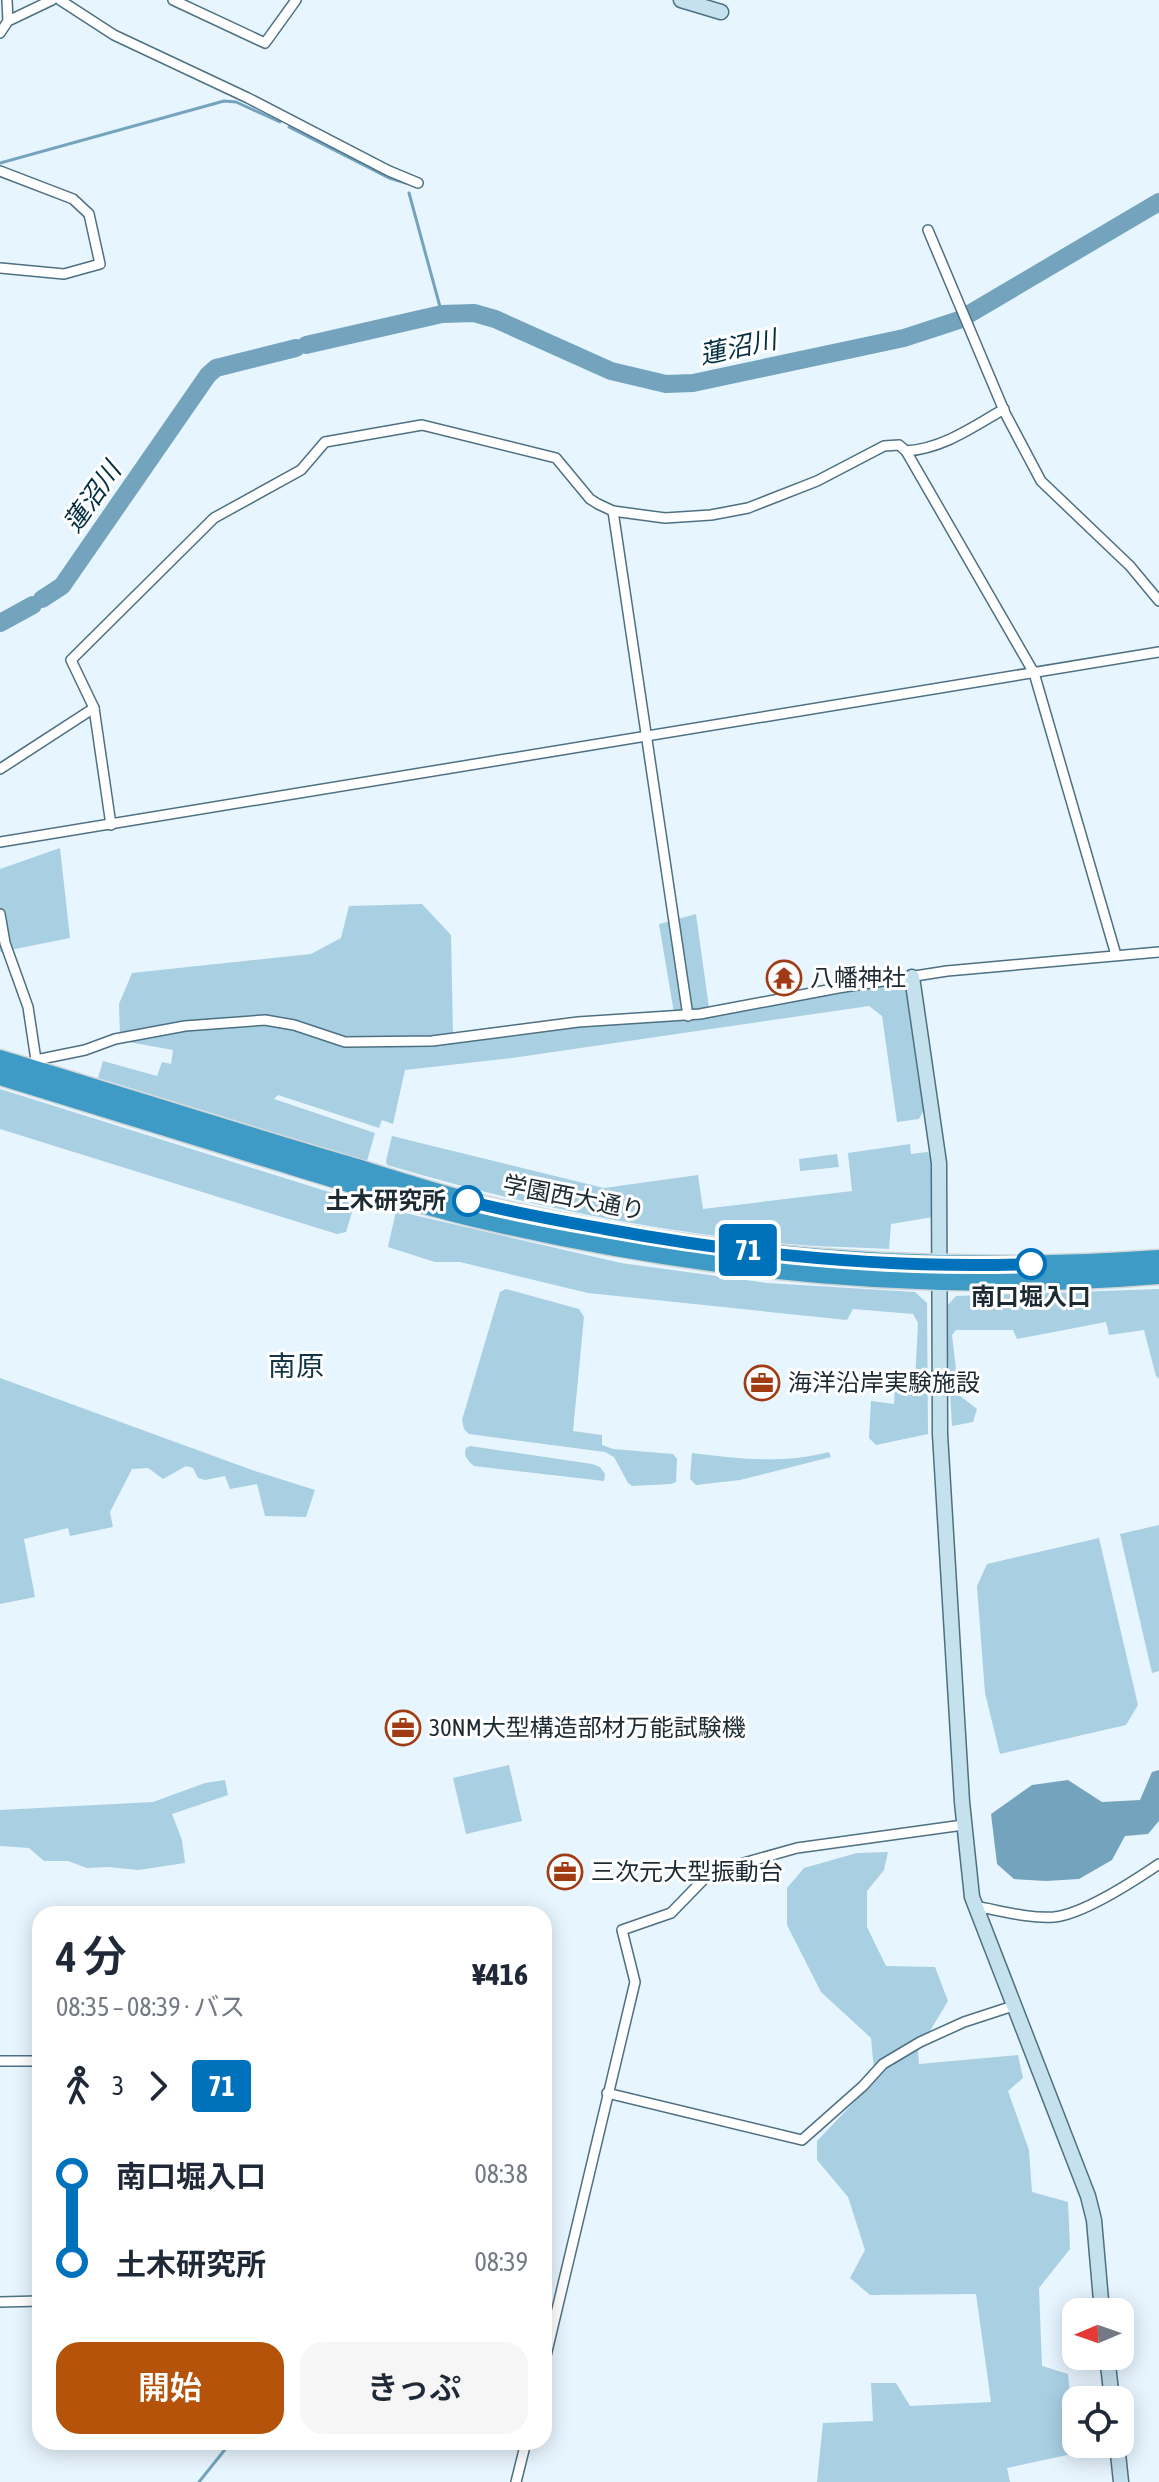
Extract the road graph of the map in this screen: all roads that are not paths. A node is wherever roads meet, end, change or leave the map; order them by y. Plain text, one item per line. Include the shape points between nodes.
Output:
1 (7, 0) edge
2 (52, 0) edge
3 (60, 0) edge
4 (173, 0) edge
5 (296, 0) edge
6 (681, 0) edge
7 (721, 12) dead end
8 (8, 21) junction
9 (0, 33) edge
10 (0, 171) edge
11 (418, 183) dead end
12 (928, 230) dead end
13 (0, 268) edge
14 (1004, 409) junction
15 (906, 451) junction
16 (613, 511) junction
17 (1159, 601) edge
18 (1159, 652) edge
19 (1034, 673) junction
20 (94, 708) junction
21 (648, 735) junction
22 (0, 769) edge
23 (111, 825) junction
24 (0, 842) edge
25 (0, 914) edge
26 (1159, 952) edge
27 (1116, 955) junction
28 (912, 977) junction
29 (688, 1016) junction
30 (0, 1059) edge
31 (34, 1064) junction
32 (0, 1076) edge
33 (1159, 1259) edge
34 (938, 1274) junction
35 (1159, 1275) edge
36 (963, 1825) junction
37 (1159, 1864) edge
38 (974, 1906) junction
39 (1013, 2006) junction
40 (0, 2061) edge
41 (32, 2061) edge
42 (607, 2093) junction
43 (1101, 2298) edge
44 (32, 2301) edge
45 (0, 2302) edge
46 (552, 2330) edge
47 (524, 2450) edge
48 (1118, 2458) edge
49 (516, 2482) edge
50 (1121, 2482) edge

1 - 8 street
2 - 8 street
3 - 11 street via 114,35
4 - 5 street via 265,43
6 - 7 street
8 - 9 street
10 - 13 street via 73,199 89,214 100,264 64,274
12 - 14 street
14 - 15 street via 925,450
14 - 17 street via 1041,481
15 - 16 street via 899,445 884,446 817,481 748,508 665,518
15 - 19 street
16 - 20 street via 590,499 556,458 498,443 422,425 325,442 301,470 214,518 71,660
16 - 21 street
18 - 19 street
19 - 21 street
19 - 27 street
20 - 22 street
20 - 23 street
21 - 23 street
21 - 29 street
23 - 24 street
25 - 31 street via 28,1007
26 - 27 street
27 - 28 street
28 - 29 street
28 - 34 street via 939,1163
29 - 31 street via 360,1043 252,1020 115,1039
30 - 31 highway, 学園西大通り
31 - 34 highway, 学園西大通り via 187,1118 538,1217 706,1246
32 - 34 highway, 学園西大通り via 473,1218 618,1247 784,1271
33 - 34 highway, 学園西大通り
34 - 35 highway, 学園西大通り
34 - 36 street via 940,1434
36 - 38 street
36 - 42 street via 797,1848 733,1866 705,1878 671,1913 622,1930 635,1982
37 - 38 street via 1124,1889 1057,1917
38 - 39 street
39 - 42 street via 964,2022 883,2064 802,2140
39 - 43 street via 1088,2196
40 - 41 street
42 - 46 street
44 - 45 street
47 - 49 street
48 - 50 street

